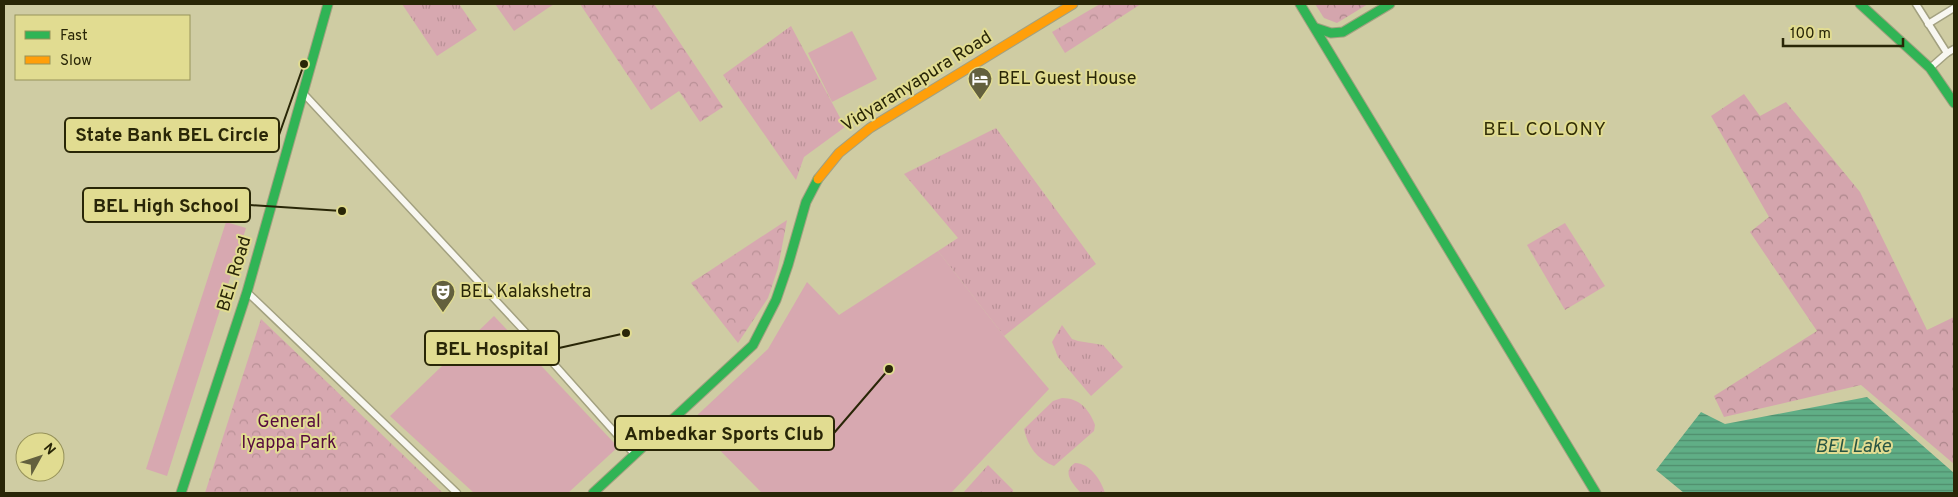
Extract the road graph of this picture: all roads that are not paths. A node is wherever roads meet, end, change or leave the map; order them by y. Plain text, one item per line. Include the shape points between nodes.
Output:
1 (328, 4) edge
2 (1073, 4) edge
3 (1300, 4) edge
4 (1390, 4) edge
5 (1860, 4) edge
6 (1916, 4) edge
7 (1952, 7) edge
8 (1928, 24) junction
9 (1316, 28) junction
10 (1954, 49) edge
11 (1947, 52) junction
12 (1930, 68) junction
13 (304, 94) junction
14 (1954, 103) edge
15 (247, 292) junction
16 (635, 455) junction
17 (181, 493) edge
18 (457, 493) edge
19 (593, 493) edge
20 (1596, 493) edge

1 - 13 main road, BEL Road
2 - 16 main road, Vidyaranyapura Road via 876,123 842,150 813,188 776,302 753,346
3 - 9 main road
4 - 9 main road via 1343,32 1331,33
5 - 12 main road
6 - 8 street
7 - 8 street
8 - 11 street
9 - 20 main road
10 - 11 street
11 - 12 street
12 - 14 main road
13 - 15 main road, BEL Road
13 - 16 street
15 - 17 main road, BEL Road
15 - 18 street
16 - 19 main road, Vidyaranyapura Road

